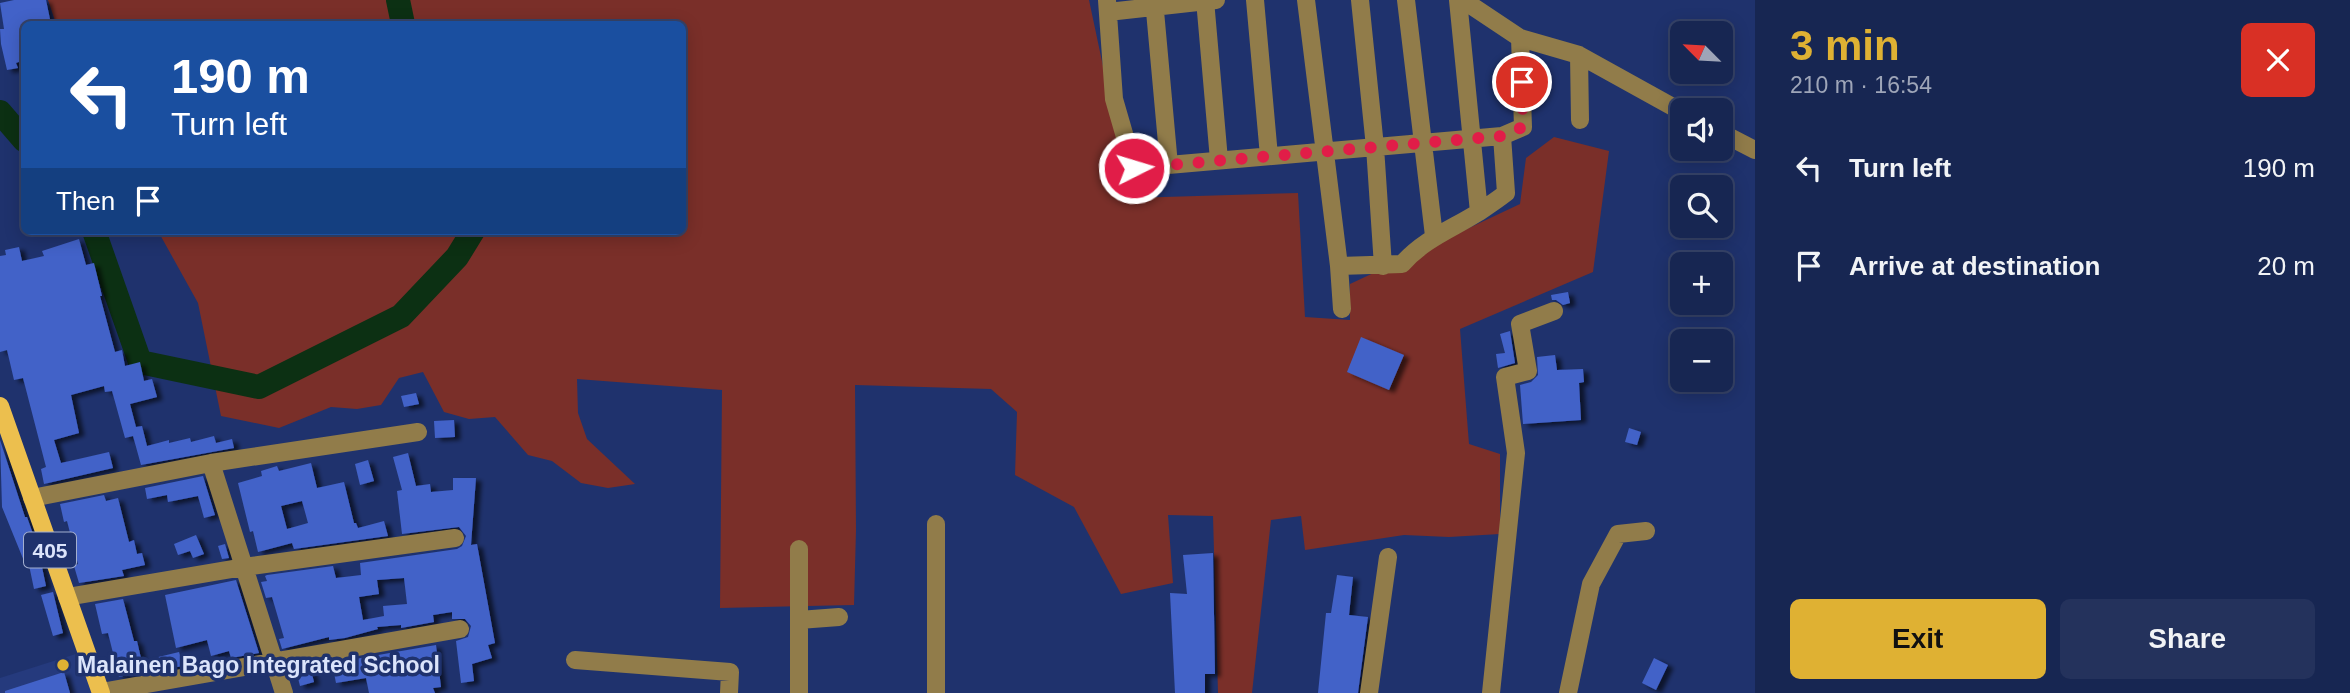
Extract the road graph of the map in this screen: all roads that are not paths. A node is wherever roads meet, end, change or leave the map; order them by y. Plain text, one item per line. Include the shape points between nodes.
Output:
1 (1208, 0) edge
2 (1255, 0) edge
3 (1306, 0) edge
4 (1360, 0) edge
5 (1406, 0) edge
6 (1458, 0) edge
7 (1463, 0) edge
8 (1154, 4) edge
9 (1107, 6) edge
10 (1520, 38) junction
11 (1579, 55) junction
12 (1670, 104) edge
13 (1580, 120) dead end
14 (1502, 136) junction
15 (1473, 138) junction
16 (1733, 139) edge
17 (1423, 143) junction
18 (1375, 147) junction
19 (1755, 150) edge
20 (1325, 151) junction
21 (1269, 156) junction
22 (1219, 160) junction
23 (1169, 165) junction
24 (1479, 212) junction
25 (1434, 236) junction
26 (1339, 266) junction
27 (1383, 266) junction
28 (1342, 309) dead end
29 (1554, 311) dead end
30 (0, 406) edge
31 (418, 432) dead end
32 (211, 463) junction
33 (32, 498) junction
34 (936, 524) dead end
35 (1646, 531) dead end
36 (455, 538) dead end
37 (799, 548) dead end
38 (1388, 557) dead end
39 (244, 567) junction
40 (66, 597) junction
41 (839, 617) dead end
42 (799, 620) junction
43 (460, 629) dead end
44 (575, 660) dead end
45 (274, 661) junction
46 (101, 693) edge
47 (284, 693) edge
48 (729, 693) edge
49 (799, 693) edge
50 (936, 693) edge
51 (1369, 693) edge
52 (1491, 693) edge
53 (1568, 693) edge

1 - 8 street
1 - 22 street
2 - 21 street
3 - 20 street
4 - 18 street
5 - 17 street
6 - 15 street
7 - 10 street
8 - 9 street
8 - 23 street
9 - 23 street via 1114,99 1134,168
10 - 11 street
10 - 14 street via 1523,127
11 - 12 street
11 - 13 street
14 - 15 street
14 - 24 street via 1506,193
15 - 17 street
15 - 24 street
16 - 19 street
17 - 18 street
17 - 25 street
18 - 20 street
18 - 27 street
20 - 21 street
20 - 26 street
21 - 22 street
22 - 23 street
24 - 25 street
25 - 27 street via 1402,264
26 - 27 street
26 - 28 street
29 - 52 street via 1520,324 1528,371 1505,377 1516,453
30 - 33 main road, 405
31 - 32 street
32 - 33 street
32 - 39 street
33 - 40 main road, 405
34 - 50 street
35 - 53 street via 1618,534 1591,584
36 - 39 street
37 - 42 street
38 - 51 street
39 - 40 street
39 - 45 street
40 - 46 main road, 405
41 - 42 street
42 - 49 street
43 - 45 street
44 - 48 street via 730,672
45 - 46 street
45 - 47 street

